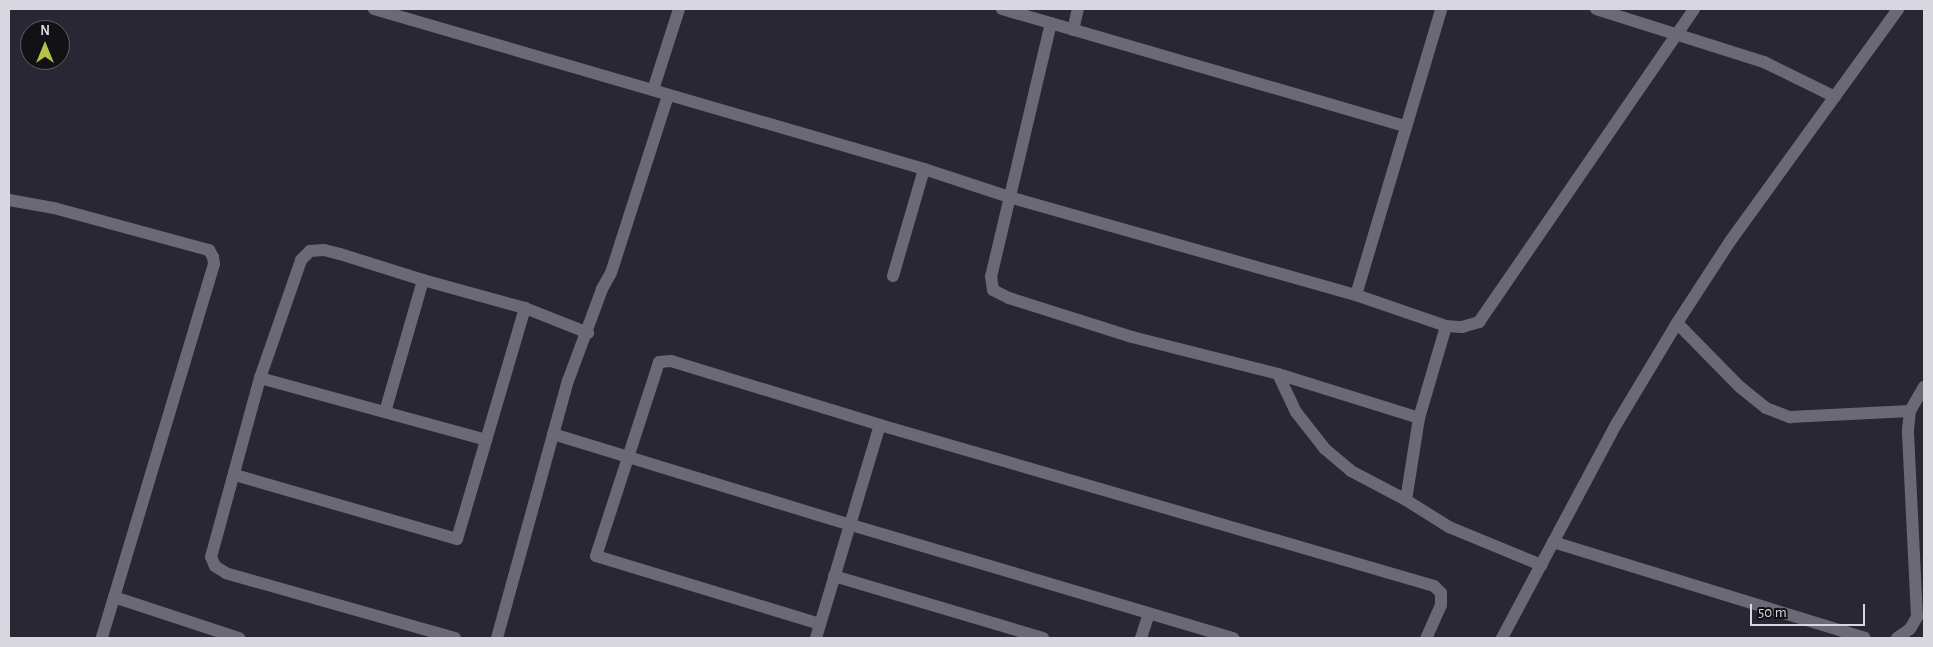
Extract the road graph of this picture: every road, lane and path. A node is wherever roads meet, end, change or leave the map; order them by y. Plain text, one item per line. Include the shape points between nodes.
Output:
1 (374, 9) edge
2 (679, 9) edge
3 (1002, 9) edge
4 (1078, 9) edge
5 (1441, 9) edge
6 (1596, 9) edge
7 (1694, 9) edge
8 (1898, 9) edge
9 (1051, 23) junction
10 (1073, 30) junction
11 (1676, 36) junction
12 (653, 90) junction
13 (668, 95) junction
14 (1835, 98) junction
15 (1405, 126) junction
16 (924, 170) junction
17 (1009, 196) junction
18 (9, 200) edge
19 (893, 276) dead end
20 (423, 280) junction
21 (1356, 295) junction
22 (525, 308) junction
23 (1677, 324) junction
24 (1446, 326) junction
25 (588, 333) junction
26 (1278, 374) junction
27 (260, 378) junction
28 (1924, 387) edge
29 (1910, 411) junction
30 (385, 412) junction
31 (1420, 418) junction
32 (880, 425) junction
33 (553, 434) junction
34 (486, 440) junction
35 (627, 456) junction
36 (235, 475) junction
37 (1406, 500) junction
38 (848, 524) junction
39 (1553, 542) junction
40 (1541, 565) junction
41 (834, 576) junction
42 (114, 597) junction
43 (1149, 614) junction
44 (820, 624) junction
45 (102, 638) edge
46 (240, 638) edge
47 (455, 638) edge
48 (497, 638) edge
49 (816, 638) edge
50 (1043, 638) edge
51 (1141, 638) edge
52 (1233, 638) edge
53 (1426, 638) edge
54 (1502, 638) edge
55 (1865, 638) edge
56 (1897, 638) edge

1 - 12 street
2 - 12 street
3 - 9 street
4 - 10 street
5 - 15 street
6 - 11 street
7 - 11 street
8 - 14 street
9 - 10 street
9 - 17 street
10 - 15 street
11 - 14 street via 1764,62
11 - 24 street via 1479,322 1462,327
12 - 13 street
13 - 16 street
13 - 25 street via 611,273 602,289
14 - 23 street via 1731,240
15 - 21 street
16 - 17 street
16 - 19 street
17 - 21 street
17 - 26 street via 991,276 993,290 1009,298 1132,336
18 - 42 street via 54,208 209,250 213,257 214,264
20 - 22 street
20 - 27 street via 324,250 310,252 301,260
20 - 30 street
21 - 24 street
22 - 25 street
22 - 34 street
23 - 29 street via 1740,387 1766,408 1790,417
23 - 39 street via 1616,423
24 - 31 street
25 - 33 street via 568,382
26 - 31 street
26 - 37 street via 1296,412 1325,449 1351,471
27 - 30 street
27 - 36 street
28 - 29 street
29 - 56 street via 1908,430 1917,617 1910,629
30 - 34 street
31 - 37 street
32 - 35 street via 665,360 659,362
32 - 38 street
32 - 53 street via 1434,586 1441,593 1441,605
33 - 35 street
33 - 48 street
34 - 36 street via 456,539
35 - 38 street
35 - 44 street via 596,556
36 - 47 street via 211,557 215,566 226,573
37 - 40 street via 1449,527
38 - 41 street
38 - 43 street
39 - 40 street
39 - 55 street
40 - 54 street
41 - 44 street
41 - 50 street
42 - 45 street
42 - 46 street
43 - 51 street
43 - 52 street
44 - 49 street

